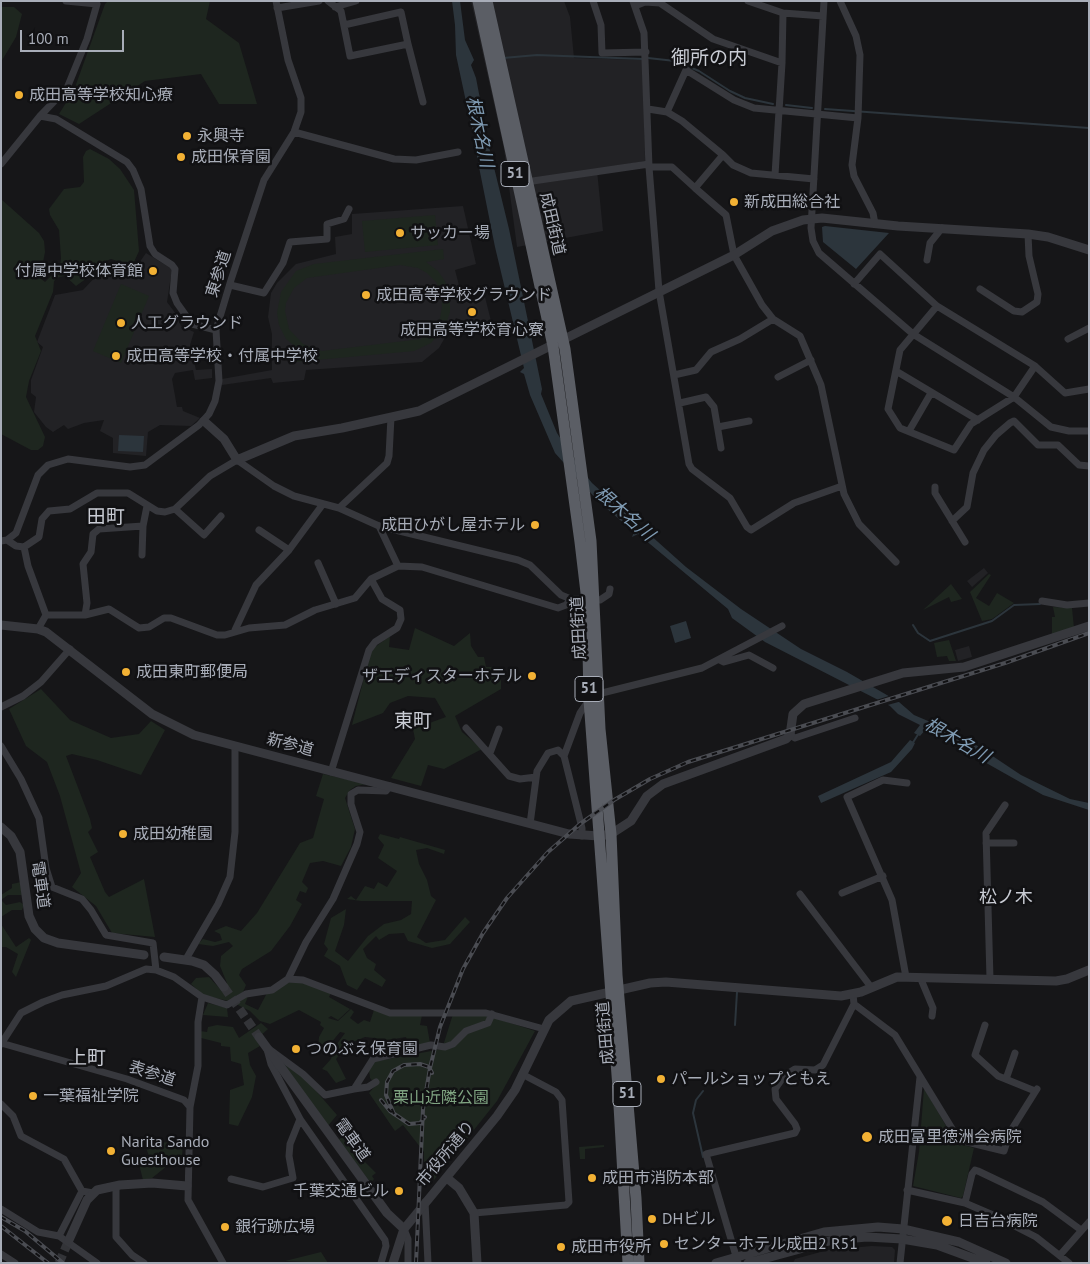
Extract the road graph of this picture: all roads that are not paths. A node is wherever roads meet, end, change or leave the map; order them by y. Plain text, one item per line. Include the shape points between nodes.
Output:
1 (66, 1) edge
2 (319, 1) edge
3 (328, 1) edge
4 (356, 1) edge
5 (478, 1) edge
6 (487, 1) edge
7 (593, 1) edge
8 (748, 1) edge
9 (824, 1) edge
10 (840, 1) edge
11 (97, 3) edge
12 (634, 4) edge
13 (277, 5) edge
14 (335, 7) junction
15 (783, 13) junction
16 (822, 16) junction
17 (344, 24) junction
18 (408, 44) junction
19 (646, 53) junction
20 (782, 63) junction
21 (423, 102) dead end
22 (648, 109) junction
23 (779, 111) junction
24 (668, 112) junction
25 (819, 115) junction
26 (40, 116) junction
27 (858, 117) junction
28 (294, 132) junction
29 (458, 152) dead end
30 (722, 155) junction
31 (1, 164) edge
32 (649, 166) junction
33 (775, 175) junction
34 (814, 179) junction
35 (526, 182) junction
36 (695, 188) junction
37 (349, 209) dead end
38 (812, 219) junction
39 (875, 224) junction
40 (942, 228) junction
41 (1028, 234) junction
42 (1087, 248) edge
43 (734, 255) junction
44 (927, 260) dead end
45 (854, 284) junction
46 (230, 285) junction
47 (980, 289) dead end
48 (659, 291) junction
49 (936, 306) junction
50 (773, 319) junction
51 (1089, 328) edge
52 (216, 330) junction
53 (913, 334) junction
54 (1068, 339) dead end
55 (554, 346) junction
56 (811, 360) junction
57 (1035, 366) junction
58 (896, 371) junction
59 (674, 375) junction
60 (778, 376) dead end
61 (1089, 389) edge
62 (931, 393) junction
63 (1014, 397) junction
64 (680, 403) junction
65 (391, 417) junction
66 (978, 420) junction
67 (204, 421) junction
68 (750, 422) dead end
69 (718, 427) junction
70 (909, 431) junction
71 (1089, 431) edge
72 (721, 448) dead end
73 (237, 460) junction
74 (1089, 466) edge
75 (842, 486) junction
76 (935, 487) dead end
77 (323, 504) junction
78 (147, 506) junction
79 (339, 508) junction
80 (175, 509) junction
81 (221, 516) dead end
82 (952, 521) junction
83 (143, 526) junction
84 (379, 526) junction
85 (259, 530) dead end
86 (4, 540) edge
87 (964, 542) dead end
88 (24, 547) junction
89 (289, 550) junction
90 (142, 555) dead end
91 (896, 562) dead end
92 (318, 563) dead end
93 (398, 566) junction
94 (371, 578) junction
95 (610, 589) dead end
96 (571, 599) junction
97 (591, 600) junction
98 (1042, 601) dead end
99 (1089, 603) edge
100 (336, 604) junction
101 (85, 614) junction
102 (46, 615) junction
103 (1, 625) edge
104 (782, 626) dead end
105 (1089, 626) edge
106 (38, 629) junction
107 (235, 630) junction
108 (70, 649) junction
109 (720, 659) junction
110 (773, 668) dead end
111 (594, 697) junction
112 (1, 707) edge
113 (855, 718) dead end
114 (466, 728) dead end
115 (499, 729) dead end
116 (790, 735) junction
117 (1, 746) edge
118 (234, 746) junction
119 (490, 753) junction
120 (564, 756) junction
121 (332, 772) junction
122 (536, 777) junction
123 (907, 784) dead end
124 (390, 786) junction
125 (1005, 805) dead end
126 (530, 824) junction
127 (1, 827) edge
128 (611, 834) junction
129 (582, 836) junction
130 (599, 836) junction
131 (986, 843) junction
132 (1014, 843) dead end
133 (883, 876) junction
134 (842, 893) dead end
135 (800, 894) dead end
136 (144, 955) dead end
137 (164, 957) dead end
138 (186, 960) junction
139 (156, 970) junction
140 (1089, 970) edge
141 (906, 977) junction
142 (920, 977) junction
143 (288, 979) junction
144 (990, 979) junction
145 (224, 987) tunnel mouth
146 (871, 987) junction
147 (614, 991) junction
148 (853, 994) junction
149 (202, 996) junction
150 (854, 1004) junction
151 (492, 1014) junction
152 (932, 1016) dead end
153 (985, 1024) dead end
154 (544, 1029) junction
155 (259, 1037) tunnel mouth
156 (1, 1044) edge
157 (266, 1047) junction
158 (1015, 1052) dead end
159 (522, 1074) junction
160 (920, 1077) junction
161 (1006, 1080) junction
162 (376, 1082) dead end
163 (354, 1088) junction
164 (1, 1104) edge
165 (190, 1107) junction
166 (300, 1120) junction
167 (447, 1178) junction
168 (231, 1179) dead end
169 (116, 1186) junction
170 (187, 1186) junction
171 (907, 1190) junction
172 (82, 1191) junction
173 (93, 1193) junction
174 (426, 1202) junction
175 (965, 1204) junction
176 (1, 1209) edge
177 (474, 1213) junction
178 (1089, 1222) edge
179 (404, 1229) junction
180 (1081, 1230) junction
181 (902, 1234) junction
182 (59, 1236) junction
183 (69, 1240) tunnel mouth
184 (1, 1254) edge
185 (1060, 1255) junction
186 (737, 1260) edge
187 (15, 1263) edge
188 (97, 1263) edge
189 (144, 1263) edge
190 (223, 1263) edge
191 (381, 1263) edge
192 (394, 1263) edge
193 (408, 1263) edge
194 (428, 1263) edge
195 (478, 1263) edge
196 (628, 1263) edge
197 (639, 1263) edge
198 (716, 1263) edge
199 (748, 1263) edge
200 (900, 1263) edge
201 (986, 1263) edge
202 (1006, 1263) edge
203 (1069, 1263) edge

1 - 11 street
2 - 13 street
3 - 14 street
4 - 14 street
5 - 55 highway, 成田街道 / 51
6 - 35 highway, 成田街道 / 51
7 - 19 street via 601,26 602,52
8 - 15 street
9 - 16 street
10 - 27 street via 856,36 860,55
11 - 26 street via 88,39 67,88
12 - 19 street via 644,33
12 - 20 street via 660,3 713,39
13 - 28 street, 東参道 via 288,60 301,98 301,112
14 - 17 street via 341,11
15 - 16 street
15 - 20 street
16 - 25 street
17 - 18 street via 401,12
17 - 18 street via 350,56
18 - 21 street
19 - 22 street
20 - 23 street
22 - 24 street
22 - 32 street
23 - 24 street via 754,108 734,100 686,70
23 - 25 street
23 - 33 street
24 - 30 street
25 - 27 street
25 - 34 street
26 - 31 street
26 - 52 street via 56,119 127,162 141,189 150,246 155,254 175,269 173,293 177,303 192,324
27 - 39 street via 852,164
28 - 29 street via 394,159 416,160
28 - 46 street, 東参道 via 264,180
30 - 33 street via 733,165 751,173
30 - 36 street
32 - 35 street
32 - 36 street via 672,167
32 - 48 street
33 - 34 street
34 - 38 street
35 - 55 highway, 成田街道 / 51
36 - 43 street via 726,215
37 - 46 street via 344,219 327,224 327,239 290,242 283,263 264,294
38 - 39 street
38 - 43 street via 772,231
38 - 45 street via 813,242 819,253
39 - 40 street
40 - 41 street
40 - 44 street via 930,243
41 - 42 street
41 - 47 street via 1037,302 1022,312 1014,312
43 - 48 street
43 - 50 street
45 - 49 street via 880,254
45 - 53 street
46 - 52 street, 東参道
48 - 55 street
48 - 59 street
49 - 53 street
49 - 57 street
50 - 56 street via 798,334
50 - 59 street via 712,352 696,370
51 - 54 street
52 - 67 street, 東参道 via 219,381 215,401
53 - 58 street via 900,350
53 - 63 street
55 - 65 street via 418,411
55 - 97 highway, 成田街道 / 51 via 561,358
56 - 60 street
56 - 75 street via 825,404
57 - 61 street via 1065,393
57 - 63 street
58 - 62 street
58 - 70 street via 888,409 900,428
59 - 64 street
62 - 66 street
62 - 70 street
63 - 66 street
63 - 71 street via 1051,427
64 - 69 street via 706,397 714,406
64 - 75 street via 688,464 730,498 746,527 751,530 794,503
65 - 73 street via 294,436
65 - 79 street via 387,464
66 - 70 street via 954,450
67 - 73 street via 224,439
67 - 86 street, 東参道 via 145,464 130,467 68,459 48,465 38,475 19,527
68 - 69 street
69 - 72 street
73 - 77 street via 283,492
73 - 80 street via 210,476
74 - 82 street via 1079,464 1058,445 1038,445 1014,421 984,450 973,473 967,507
75 - 91 street via 859,524
76 - 82 street via 935,493
77 - 79 street
77 - 89 street
78 - 80 street via 165,512
78 - 83 street
78 - 88 street via 128,493 97,493 70,508 49,511 42,519 39,537
79 - 84 street
80 - 81 street via 204,535
82 - 87 street
83 - 90 street
83 - 101 street via 99,529 93,534 91,552 83,564
84 - 93 street
84 - 96 street via 518,560 530,565 561,596
85 - 89 street
86 - 88 street
88 - 102 street
89 - 107 street via 256,585
92 - 100 street
93 - 94 street
93 - 96 street via 422,567 558,608
94 - 100 street via 355,598
94 - 121 street via 382,599 400,610 401,619 397,628 375,642 369,650
95 - 97 street via 609,594 600,600
96 - 97 street
97 - 111 highway, 成田街道 / 51
98 - 99 street via 1067,605
100 - 107 street via 285,625
101 - 102 street
101 - 107 street via 109,609 139,628 171,618 217,635
102 - 106 street
103 - 106 street, 新参道
104 - 109 street
105 - 116 street via 964,667 911,672 882,679 797,708 791,720
106 - 108 street, 新参道
108 - 112 street via 41,682
108 - 118 street, 新参道 via 158,718 194,735
109 - 110 street via 724,662 749,655
109 - 111 street via 695,671
111 - 120 street via 580,713
111 - 128 highway, 成田街道 / 51
111 - 130 highway, 成田街道 / 51
113 - 116 street via 795,738
114 - 119 street
115 - 119 street
116 - 128 street via 657,788 647,796 631,821
117 - 139 street via 39,818 52,887 82,899 106,936 154,943
118 - 121 street, 新参道
118 - 138 street via 235,832 230,877
119 - 122 street via 509,776 520,779
120 - 122 street via 558,750 552,750
120 - 129 street
121 - 124 street, 新参道
122 - 126 street
123 - 133 street via 883,780 847,798
124 - 126 street, 新参道
124 - 143 street via 386,791 358,790 351,794 360,832 357,844 333,899
125 - 131 street via 986,834
126 - 129 street, 新参道
127 - 136 street, 電車道 via 12,836 20,852 30,921 38,933 58,943
128 - 130 street, 新参道
128 - 147 highway, 成田街道 / 51
129 - 130 street, 新参道
130 - 147 highway, 成田街道 / 51
131 - 132 street
131 - 144 street
133 - 134 street
133 - 141 street via 896,916
135 - 146 street
137 - 138 street
138 - 145 street via 210,969
139 - 149 street via 174,976
139 - 156 street via 146,969 106,986 43,1002 21,1013
140 - 144 street, 市役所通り via 1056,981
141 - 142 street, 市役所通り
141 - 146 street, 市役所通り
142 - 144 street, 市役所通り
142 - 152 street via 933,1008
143 - 149 street via 272,990 246,994 227,1005
143 - 151 street via 303,980 390,1013
146 - 148 street, 市役所通り
147 - 148 street, 市役所通り via 666,982 840,996
147 - 154 street, 市役所通り via 571,1001
147 - 196 highway, 成田街道 / 51
147 - 197 highway, 成田街道 / 51 via 636,1198
148 - 150 street
149 - 165 street via 198,1022 198,1066
150 - 160 street via 894,1035
150 - 186 street via 823,1065 815,1070 795,1069 776,1086 776,1099 795,1124 795,1134 706,1154
151 - 154 street
151 - 163 street via 488,1023 466,1031 454,1044 445,1047 431,1045 373,1059
153 - 161 street via 974,1053 992,1072
154 - 159 street, 市役所通り
155 - 157 street, 電車道
156 - 165 street, 表参道 via 135,1082 184,1100
157 - 163 street via 296,1068 325,1095
157 - 166 street via 271,1064
157 - 179 street, 電車道 via 387,1213
158 - 161 street
159 - 167 street, 市役所通り via 502,1110
159 - 177 street via 556,1092 562,1100 569,1202 566,1205
160 - 161 street via 959,1140 1002,1151 1006,1149 1010,1132 1036,1090
160 - 171 street
162 - 163 street via 368,1087
164 - 172 street via 13,1116 21,1136 64,1159
165 - 170 street, 表参道
166 - 168 street via 290,1144 293,1178 263,1187
166 - 191 street via 385,1240
167 - 174 street, 市役所通り
167 - 177 street via 459,1188
169 - 170 street
169 - 173 street
169 - 189 street via 116,1237
170 - 190 street, 表参道 via 191,1209
171 - 175 street
171 - 181 street
172 - 173 street
172 - 182 street
173 - 183 street
174 - 179 street, 市役所通り
174 - 194 street
175 - 180 street via 975,1170 1043,1202
175 - 185 street via 1017,1227
176 - 182 street via 38,1232
177 - 195 street
178 - 180 street
179 - 192 street, 市役所通り
179 - 193 street via 408,1239
180 - 185 street
181 - 186 street via 878,1227 841,1229
181 - 199 street via 833,1240
181 - 200 street
181 - 201 street
181 - 202 street via 959,1242
182 - 188 street
184 - 187 street
185 - 203 street
186 - 198 street

